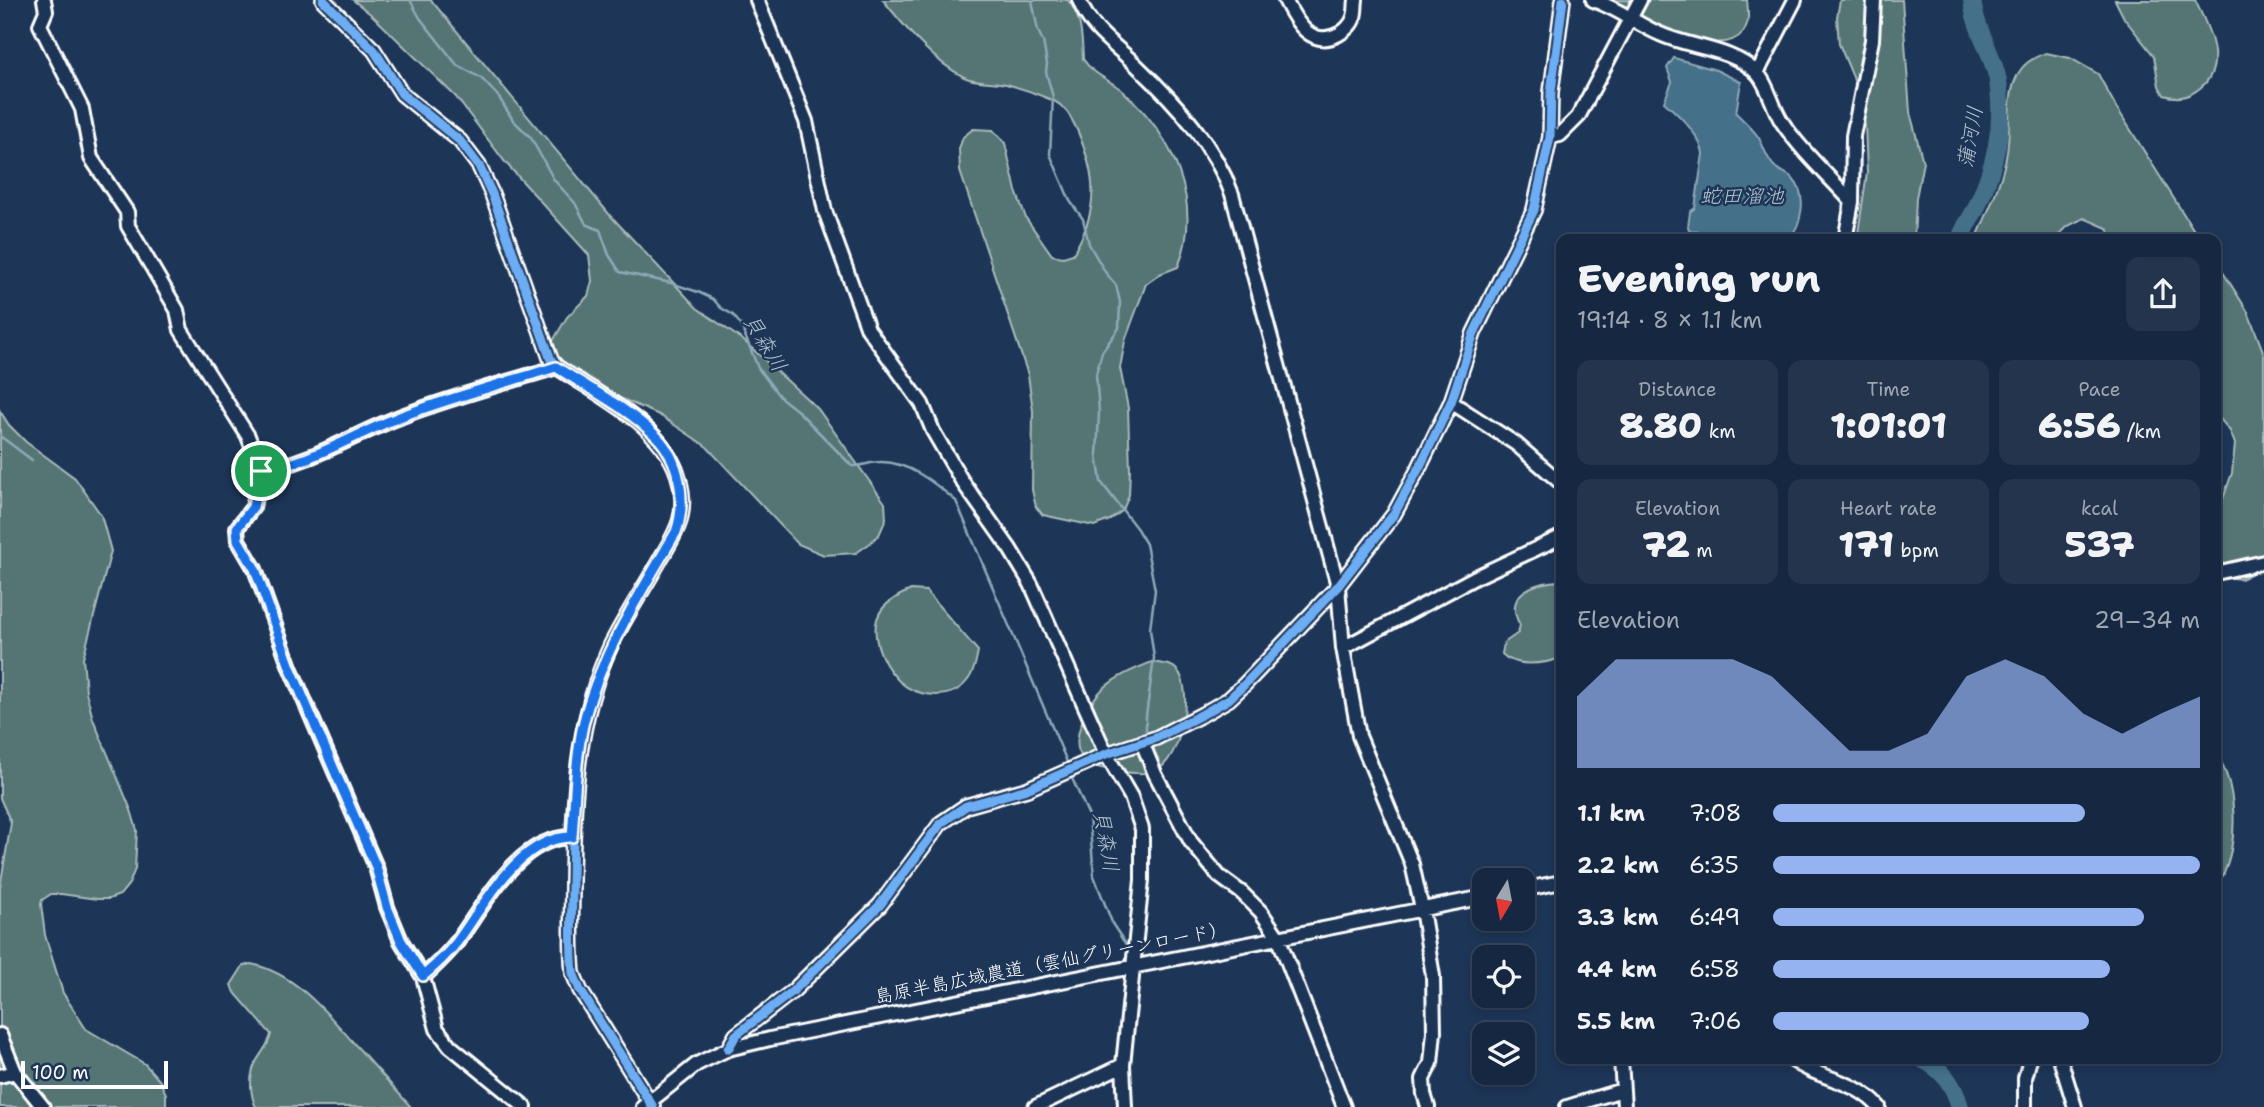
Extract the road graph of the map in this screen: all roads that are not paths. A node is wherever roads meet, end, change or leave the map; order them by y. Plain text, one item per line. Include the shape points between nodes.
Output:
1 (44, 0) edge
2 (323, 0) edge
3 (757, 0) edge
4 (1079, 0) edge
5 (1285, 0) edge
6 (1356, 0) edge
7 (1563, 0) edge
8 (1593, 0) edge
9 (1640, 0) edge
10 (1795, 0) edge
11 (1874, 0) edge
12 (1631, 16) junction
13 (1757, 73) junction
14 (1550, 137) junction
15 (1852, 202) junction
16 (1846, 234) edge
17 (556, 367) junction
18 (1451, 402) junction
19 (261, 471) junction
20 (1556, 479) edge
21 (1556, 539) edge
22 (2264, 562) edge
23 (2221, 572) edge
24 (1338, 586) junction
25 (1343, 648) junction
26 (1142, 742) junction
27 (1106, 754) junction
28 (572, 837) junction
29 (1556, 883) edge
30 (1535, 887) edge
31 (1472, 899) edge
32 (1422, 909) junction
33 (1278, 937) junction
34 (1133, 965) junction
35 (423, 976) junction
36 (0, 1035) edge
37 (728, 1049) junction
38 (1621, 1064) edge
39 (1797, 1064) edge
40 (2029, 1064) edge
41 (2062, 1064) edge
42 (1123, 1066) junction
43 (15, 1072) junction
44 (0, 1076) edge
45 (1622, 1090) junction
46 (649, 1105) edge
47 (43, 1107) edge
48 (525, 1107) edge
49 (1035, 1107) edge
50 (1125, 1107) edge
51 (1344, 1107) edge
52 (1429, 1107) edge
53 (1567, 1107) edge
54 (1624, 1107) edge
55 (1879, 1107) edge
56 (2025, 1107) edge
57 (2075, 1107) edge

1 - 19 street via 47,8 40,25 82,109 91,158 127,212 128,226 177,310 181,330 248,436
2 - 17 street via 374,50 402,94 460,141 479,166
3 - 27 street via 806,121 825,211 868,329 922,404 962,481 1031,584
4 - 24 street via 1091,24 1141,69 1200,135 1225,176
5 - 6 street via 1308,35 1321,39 1340,34 1351,23
7 - 14 street
8 - 12 street
9 - 12 street
10 - 13 street
11 - 15 street via 1872,40 1853,136
12 - 13 street via 1657,33 1725,55
12 - 14 street via 1578,117 1560,135
13 - 15 street via 1784,125
14 - 18 street via 1534,210 1474,333
15 - 16 street
17 - 19 street via 402,416 301,460
17 - 28 street via 657,437 672,460 683,505 676,532 611,646 592,694 578,761
18 - 20 street via 1516,444
18 - 24 street via 1394,514
19 - 35 street via 253,507 237,528 238,540 255,569 290,667 376,867 401,941
21 - 25 street
22 - 23 street
24 - 25 street
24 - 26 street via 1229,699
25 - 32 street via 1359,736 1412,864
26 - 27 street
26 - 33 street via 1191,842 1219,876 1261,912
27 - 34 street via 1131,797 1142,830
27 - 37 street via 1027,789 966,806 941,823 880,905 793,991 736,1035
28 - 35 street via 546,842 510,870 456,943
28 - 46 street via 573,973
29 - 30 street
31 - 32 street, 島原半島広域農道（雲仙グリーンロード）
32 - 33 street, 島原半島広域農道（雲仙グリーンロード）
32 - 52 street via 1433,975 1434,1032 1431,1063 1423,1079
33 - 34 street, 島原半島広域農道（雲仙グリーンロード）
33 - 51 street
34 - 37 street, 島原半島広域農道（雲仙グリーンロード）
34 - 42 street
35 - 48 street via 437,1029 450,1046
36 - 43 street
37 - 46 street, 島原半島広域農道（雲仙グリーンロード） via 697,1064
38 - 45 street
39 - 55 street via 1862,1090
40 - 56 street
41 - 57 street
42 - 49 street
42 - 50 street
43 - 44 street
43 - 47 street
45 - 53 street
45 - 54 street

